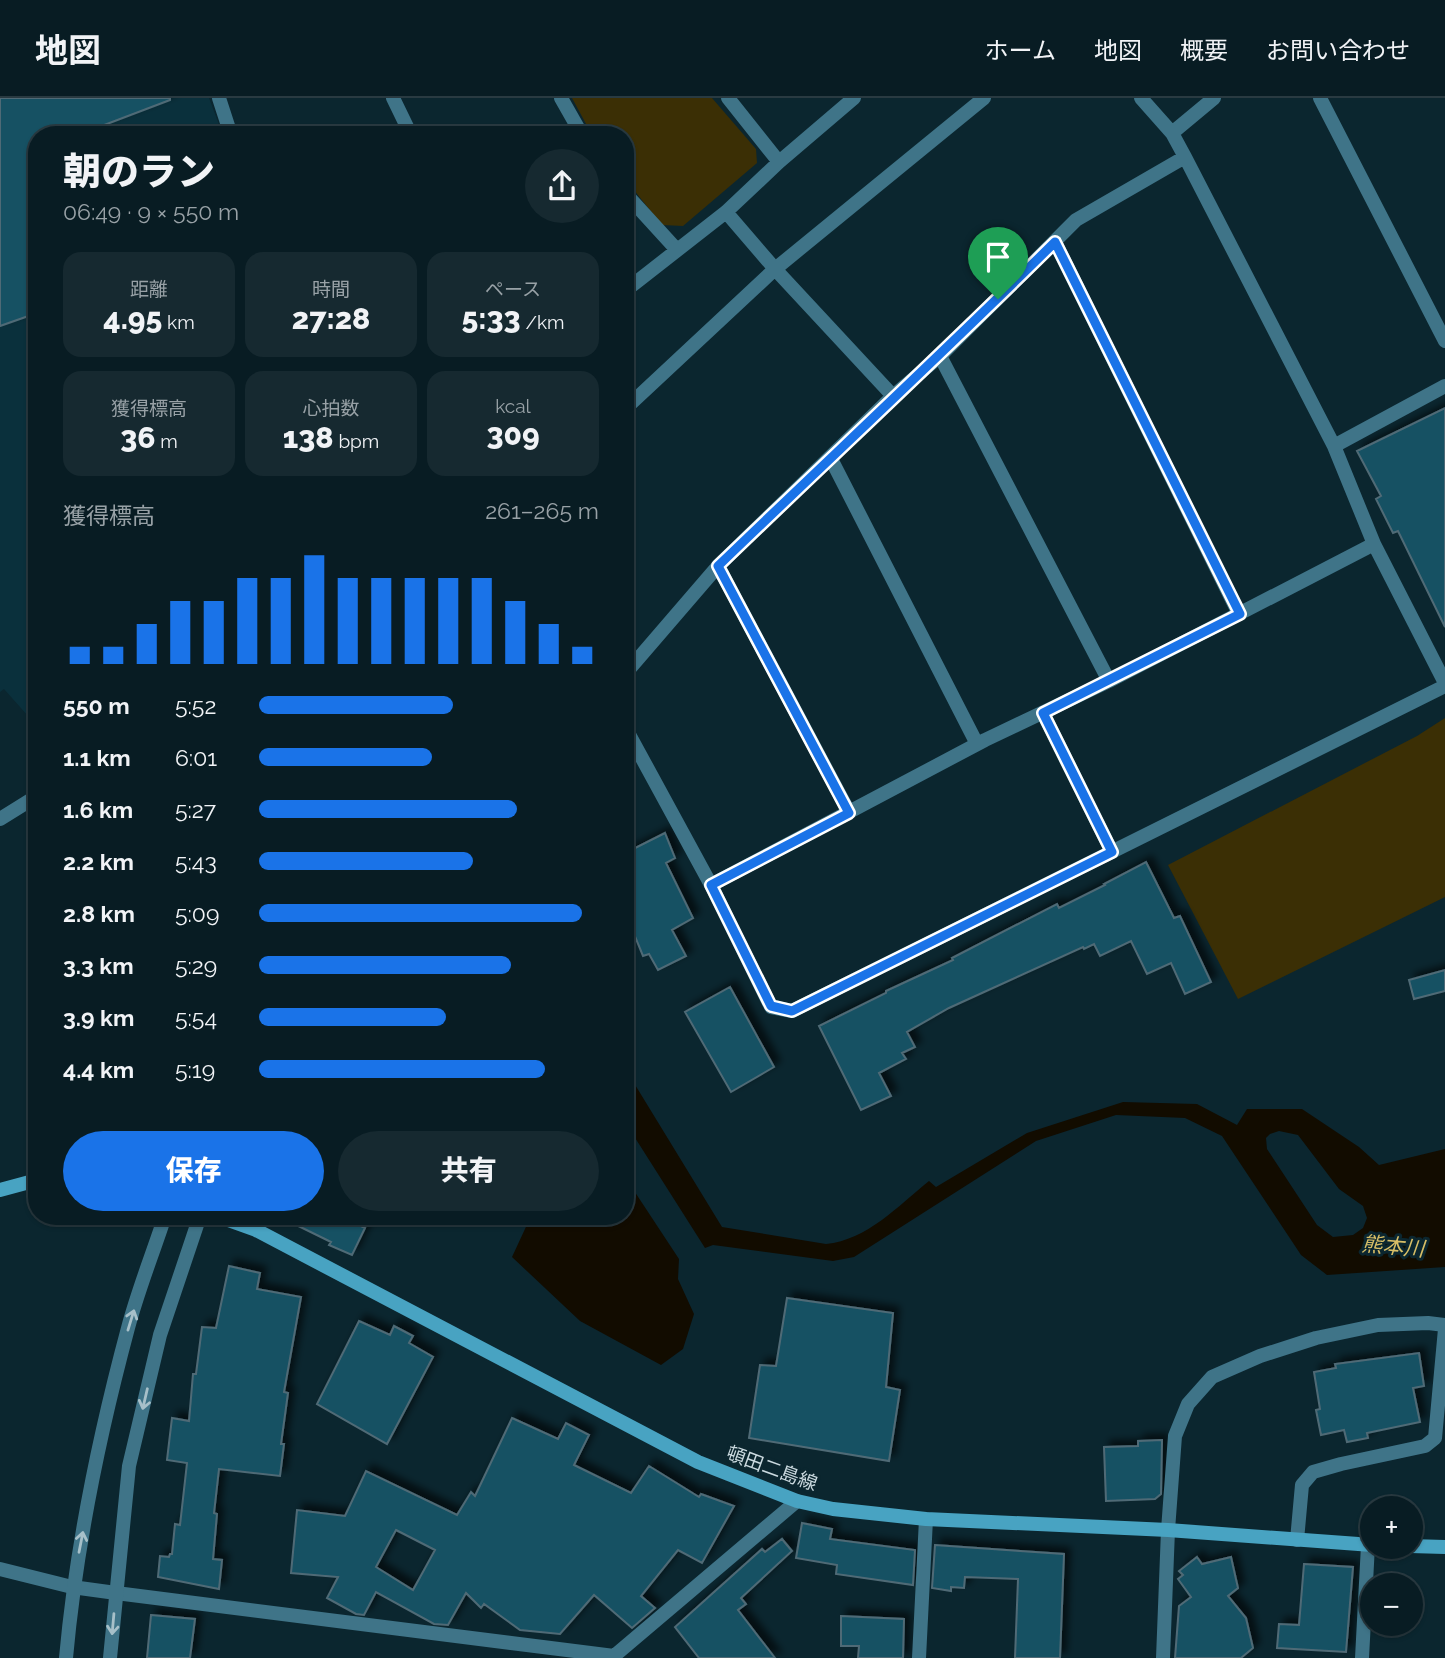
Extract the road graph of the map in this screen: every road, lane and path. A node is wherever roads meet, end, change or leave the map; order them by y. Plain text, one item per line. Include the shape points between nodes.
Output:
1 (219, 98) edge
2 (393, 98) edge
3 (561, 98) edge
4 (728, 98) edge
5 (854, 98) edge
6 (985, 98) edge
7 (1141, 98) edge
8 (1214, 98) edge
9 (1320, 98) edge
10 (228, 126) edge
11 (407, 126) edge
12 (577, 126) edge
13 (1172, 134) junction
14 (1185, 157) junction
15 (779, 162) junction
16 (634, 203) edge
17 (726, 212) junction
18 (1055, 242) junction
19 (677, 250) junction
20 (775, 269) junction
21 (634, 284) edge
22 (1445, 341) edge
23 (940, 356) junction
24 (1445, 386) edge
25 (893, 396) junction
26 (634, 401) edge
27 (1334, 446) junction
28 (830, 457) junction
29 (1374, 544) junction
30 (718, 566) junction
31 (1240, 614) junction
32 (634, 664) edge
33 (1109, 681) junction
34 (1445, 685) edge
35 (1043, 713) junction
36 (634, 744) edge
37 (977, 744) junction
38 (28, 802) edge
39 (849, 813) junction
40 (0, 819) edge
41 (1112, 852) junction
42 (711, 885) junction
43 (28, 1183) edge
44 (0, 1190) edge
45 (162, 1225) edge
46 (197, 1225) edge
47 (242, 1225) edge
48 (1445, 1327) edge
49 (797, 1501) junction
50 (926, 1520) junction
51 (1168, 1530) junction
52 (1297, 1540) junction
53 (1360, 1544) edge
54 (1423, 1546) edge
55 (1445, 1547) edge
56 (1369, 1559) edge
57 (0, 1569) edge
58 (72, 1587) junction
59 (116, 1593) junction
60 (614, 1657) edge
61 (66, 1658) edge
62 (110, 1658) edge
63 (919, 1658) edge
64 (1163, 1658) edge
65 (1362, 1658) edge

1 - 10 street
2 - 11 street
3 - 12 street
4 - 15 street
5 - 15 street
6 - 20 street
7 - 13 street
8 - 13 street
9 - 22 street
13 - 14 street
14 - 18 street via 1076,220
14 - 27 street
15 - 17 street
16 - 19 street
17 - 19 street
17 - 20 street
18 - 23 street
18 - 31 street
19 - 21 street
20 - 25 street
20 - 26 street
23 - 25 street
23 - 33 street
24 - 27 street
25 - 28 street
27 - 29 street
28 - 30 street
28 - 37 street
29 - 31 street
29 - 34 street
30 - 32 street
30 - 39 street
31 - 33 street
33 - 35 street
34 - 41 street
35 - 37 street
35 - 41 street
36 - 42 street
37 - 39 street
38 - 40 street
39 - 42 street
41 - 42 street via 792,1011 771,1006
43 - 44 main road
58 -> 45 street via 128,1326
46 -> 59 street via 160,1335 130,1466
47 - 49 main road, 頓田二島線 via 698,1462
48 - 51 street via 1378,1325 1316,1338 1212,1377 1188,1404 1175,1436
48 - 52 street via 1434,1438 1425,1447 1313,1472 1302,1485
49 - 50 main road, 頓田二島線
49 - 60 street
50 - 51 main road, 頓田二島線
50 - 63 street
51 - 52 main road, 頓田二島線
51 - 64 street
52 - 53 main road, 頓田二島線
54 - 55 main road
56 - 65 street
57 - 58 street
58 - 59 street
58 - 61 street
59 - 60 street
59 -> 62 street

